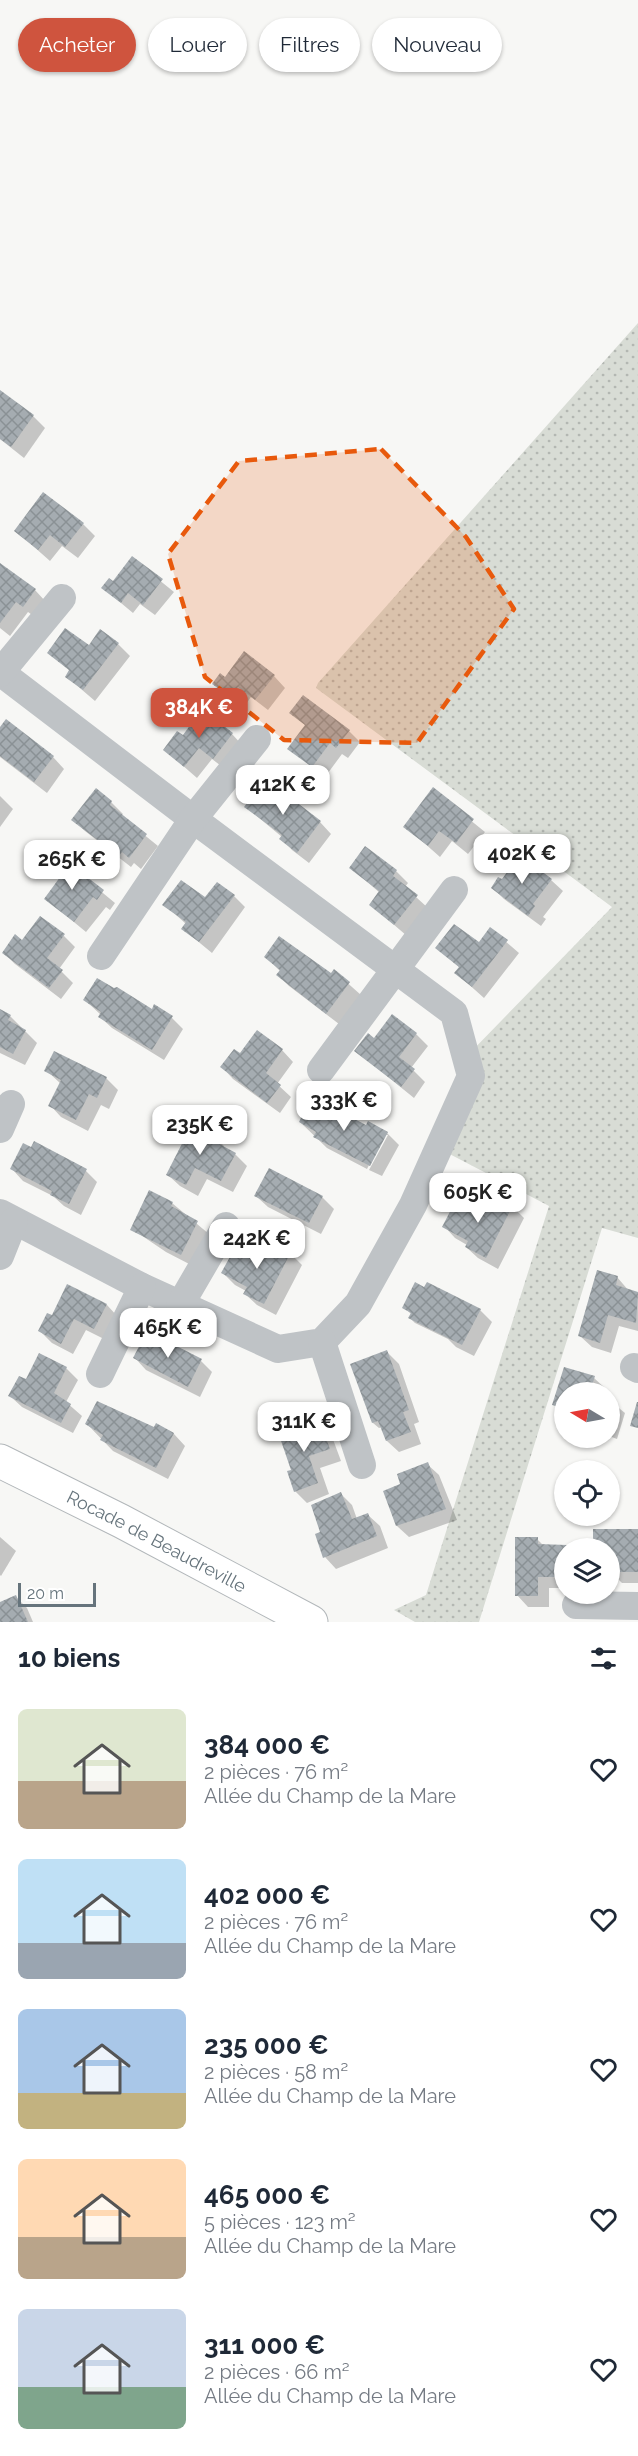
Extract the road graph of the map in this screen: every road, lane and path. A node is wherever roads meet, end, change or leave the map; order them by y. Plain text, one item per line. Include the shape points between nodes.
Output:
1 (62, 598) dead end
2 (0, 672) edge
3 (257, 739) dead end
4 (193, 819) junction
5 (454, 890) dead end
6 (101, 956) dead end
7 (396, 967) junction
8 (321, 1070) dead end
9 (7, 1217) edge
10 (226, 1226) dead end
11 (0, 1256) edge
12 (142, 1287) junction
13 (180, 1305) junction
14 (322, 1342) junction
15 (100, 1374) dead end
16 (0, 1461) edge
17 (362, 1465) dead end
18 (576, 1605) dead end
19 (638, 1606) edge
20 (311, 1622) edge

1 - 2 street
2 - 4 street
3 - 4 street
4 - 6 street
4 - 7 street
5 - 7 street
7 - 8 street
7 - 14 street via 454,1012 471,1076 413,1205 358,1304
9 - 11 street
9 - 12 street
10 - 13 street
12 - 13 street
12 - 15 street
13 - 14 street via 278,1349
14 - 17 street
16 - 20 street, Rocade de Beaudreville
18 - 19 street

